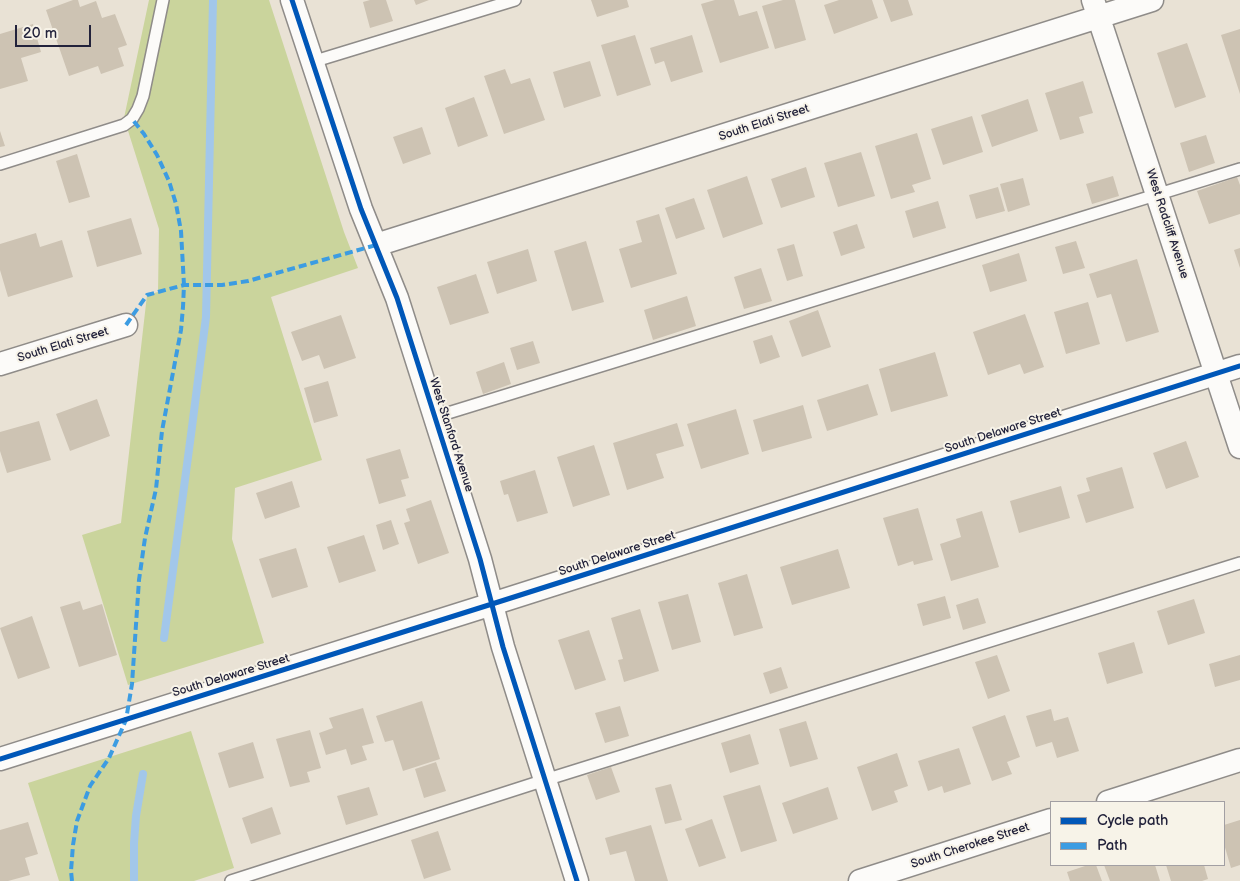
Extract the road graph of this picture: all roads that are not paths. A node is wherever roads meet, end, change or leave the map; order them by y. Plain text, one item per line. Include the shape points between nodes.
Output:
1 (163, 0) edge
2 (292, 0) edge
3 (515, 0) edge
4 (1152, 0) edge
5 (1096, 9) edge
6 (312, 62) junction
7 (0, 164) edge
8 (1240, 169) edge
9 (1157, 195) junction
10 (376, 245) junction
11 (126, 325) dead end
12 (0, 364) edge
13 (1240, 366) edge
14 (1216, 374) junction
15 (435, 417) junction
16 (1240, 447) edge
17 (1240, 563) edge
18 (492, 604) junction
19 (0, 759) edge
20 (1240, 760) edge
21 (545, 780) junction
22 (1111, 801) edge
23 (1050, 820) edge
24 (231, 881) edge
25 (577, 881) edge
26 (860, 881) edge

1 - 7 lane via 143,96 132,119 124,125
2 - 6 street, West Stanford Avenue
3 - 6 lane
4 - 5 street, South Elati Street
5 - 9 street, West Radcliff Avenue
5 - 10 street, South Elati Street
6 - 10 street, West Stanford Avenue
8 - 9 lane
9 - 14 street, West Radcliff Avenue
9 - 15 lane
10 - 15 street, West Stanford Avenue via 397,298
11 - 12 street, South Elati Street
13 - 14 street, South Delaware Street
14 - 16 street, West Radcliff Avenue
14 - 18 street, South Delaware Street
15 - 18 street, West Stanford Avenue
17 - 21 lane
18 - 19 street, South Delaware Street
18 - 21 street, West Stanford Avenue
20 - 22 street
21 - 24 lane
21 - 25 street, West Stanford Avenue
23 - 26 street, South Cherokee Street

